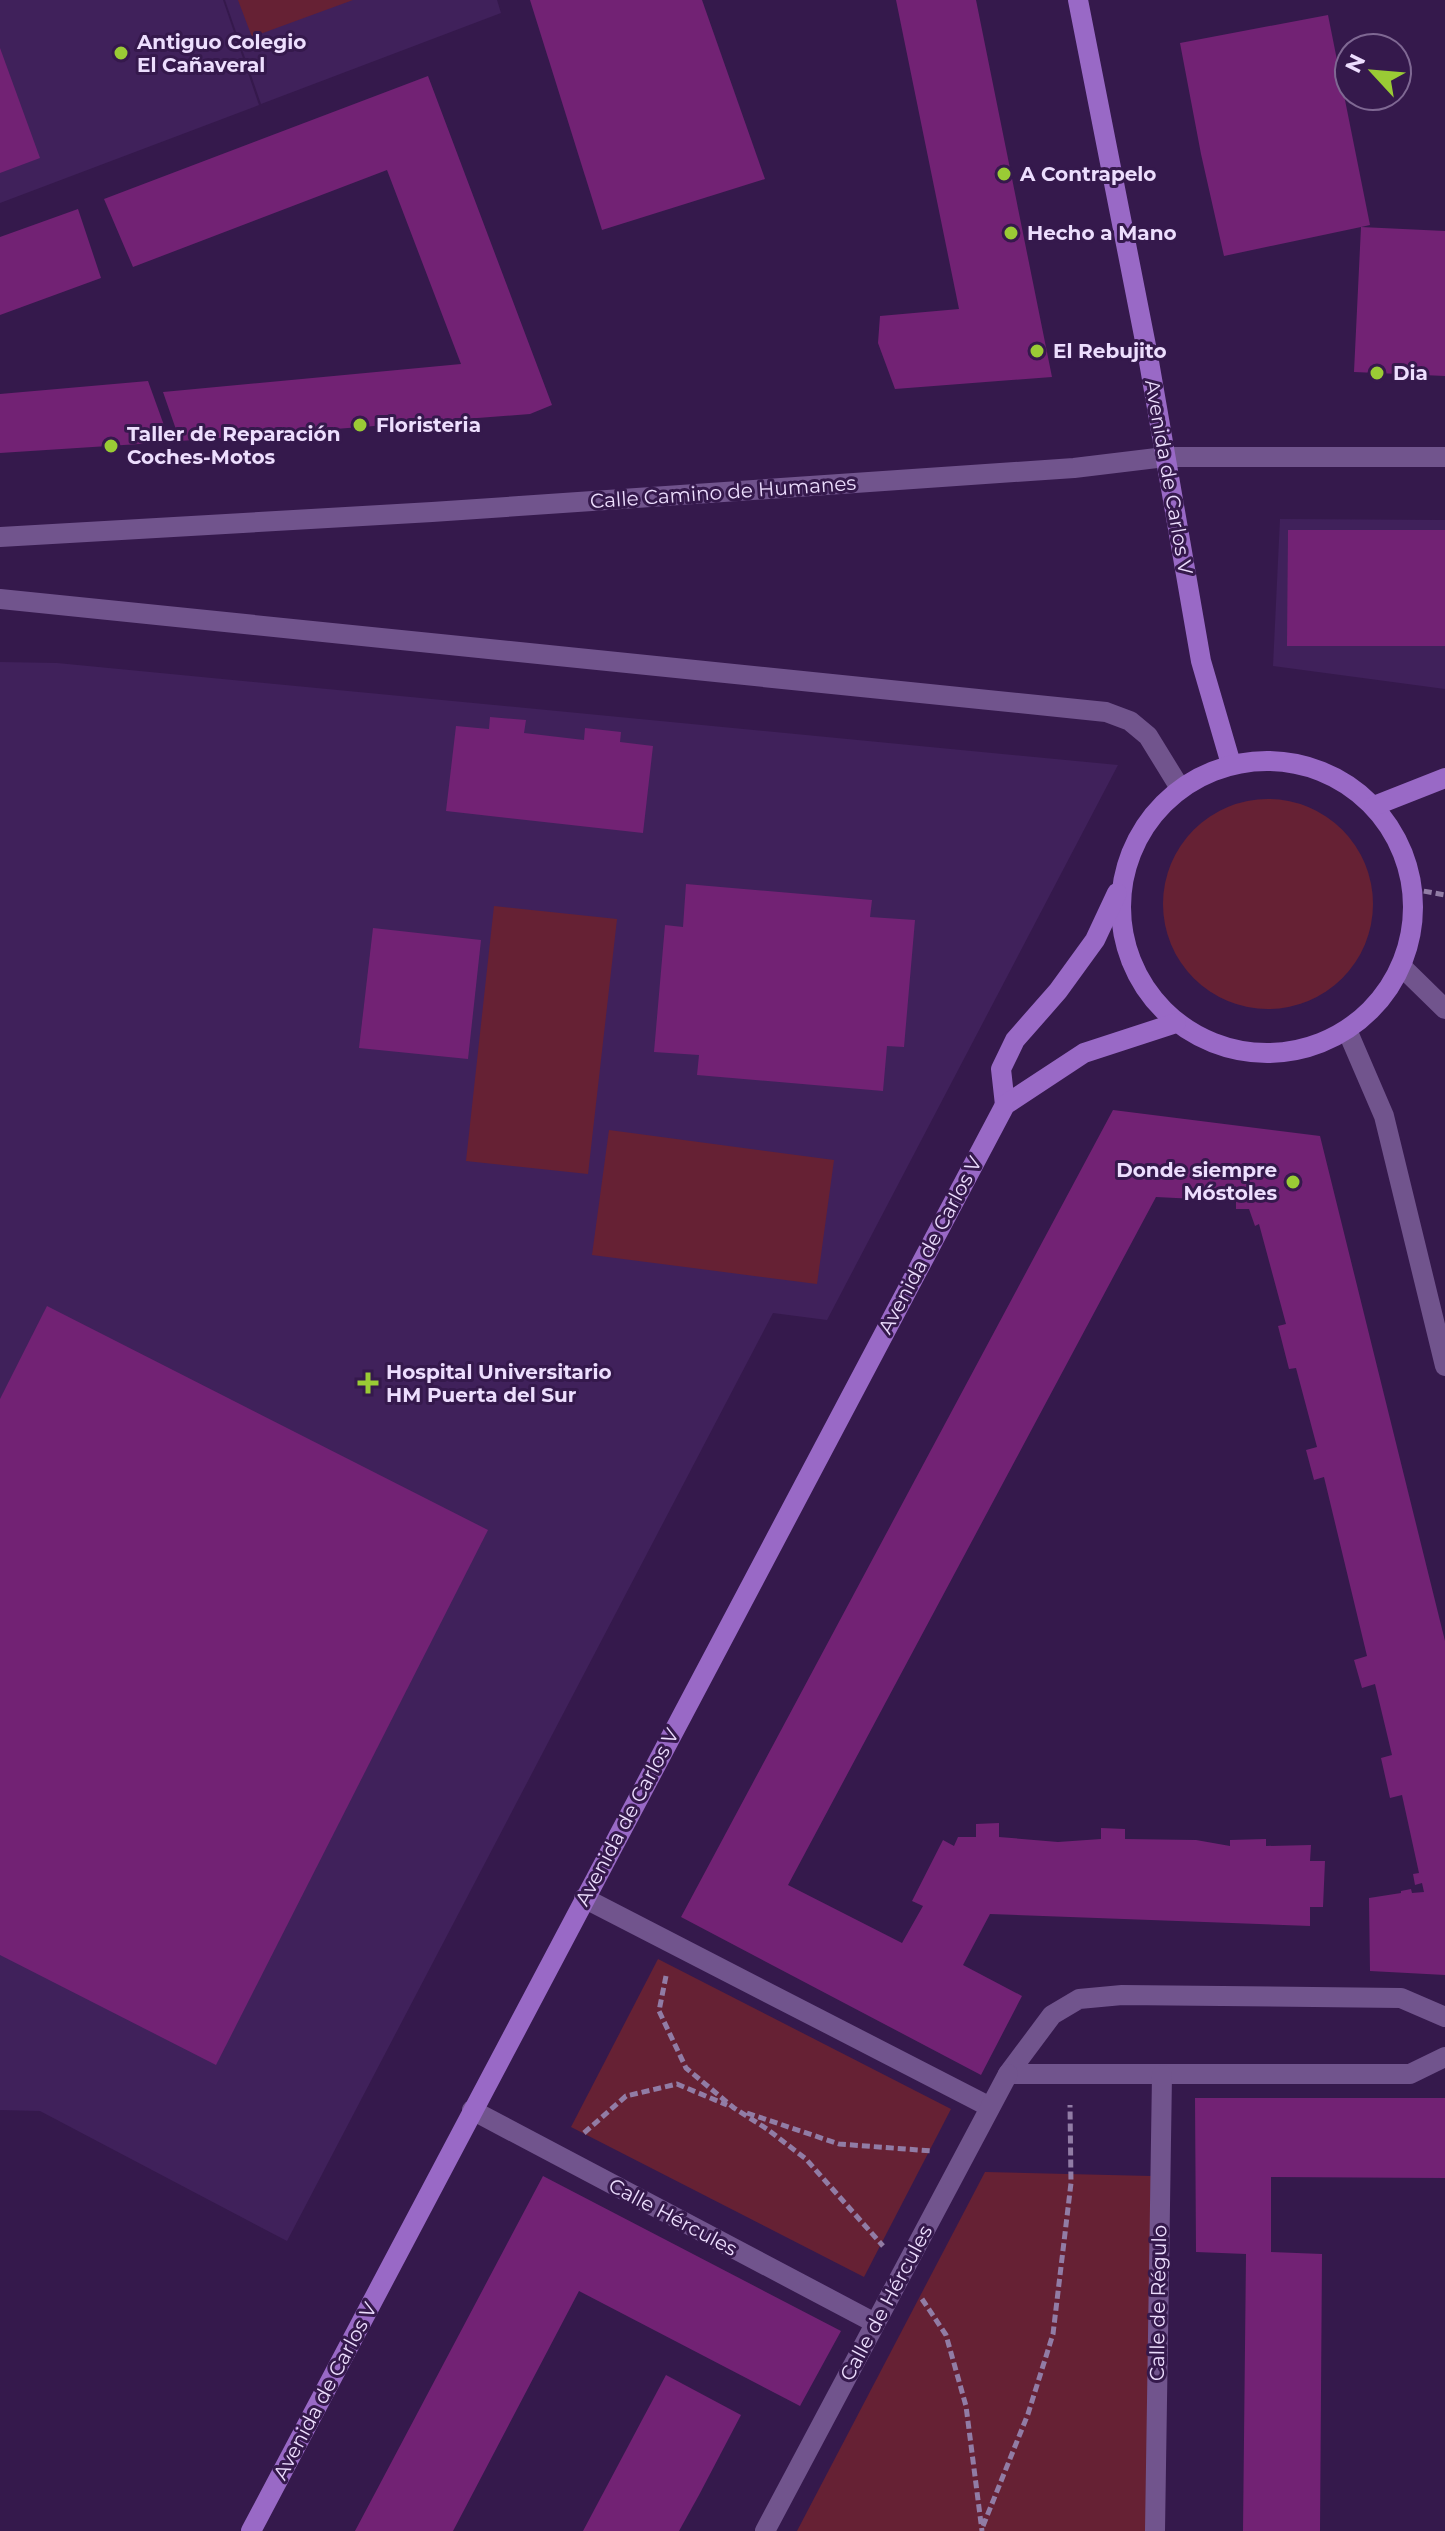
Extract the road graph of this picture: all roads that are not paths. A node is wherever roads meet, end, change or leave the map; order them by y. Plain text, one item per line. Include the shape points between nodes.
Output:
1 (1078, 0) edge
2 (1165, 457) junction
3 (1445, 457) edge
4 (0, 537) edge
5 (0, 599) edge
6 (1231, 764) junction
7 (1445, 778) edge
8 (1180, 788) junction
9 (1374, 806) junction
10 (1122, 882) junction
11 (1401, 966) junction
12 (1445, 1009) edge
13 (1176, 1023) junction
14 (1347, 1030) junction
15 (1005, 1105) junction
16 (1445, 1366) edge
17 (584, 1898) junction
18 (1445, 2017) edge
19 (1445, 2057) edge
20 (1008, 2074) junction
21 (1162, 2075) junction
22 (990, 2107) junction
23 (472, 2110) junction
24 (875, 2323) junction
25 (251, 2531) edge
26 (765, 2531) edge
27 (1155, 2531) edge

1 - 2 street, Avenida de Carlos V
2 - 3 street, Calle Camino de Humanes
2 - 4 street, Calle Camino de Humanes via 1074,468
2 - 6 street, Avenida de Carlos V via 1201,661
5 - 8 street via 1106,712 1130,721 1148,736
6 - 8 street
6 - 9 street via 1267,759 1304,764 1338,778
7 - 9 street
8 - 10 street via 1153,814 1133,846
9 - 11 street via 1400,844 1412,889 1412,928
10 - 13 street via 1120,920 1128,957 1145,990
10 - 15 street via 1095,940 1015,1040 1001,1069
11 - 12 street
11 - 14 street via 1380,1000
13 - 14 street via 1216,1045 1261,1054 1306,1049
13 - 15 street, Avenida de Carlos V via 1084,1053
14 - 16 street via 1384,1116
15 - 17 street, Avenida de Carlos V
17 - 22 street
17 - 23 street, Avenida de Carlos V
18 - 20 street, Calle de Hércules via 1401,1998 1079,1999 1052,2015
19 - 21 street via 1410,2074
20 - 21 street
20 - 22 street, Calle de Hércules
21 - 27 street, Calle de Régulo
22 - 24 street, Calle de Hércules
23 - 24 street, Calle Hércules
23 - 25 street, Avenida de Carlos V
24 - 26 street, Calle de Hércules

